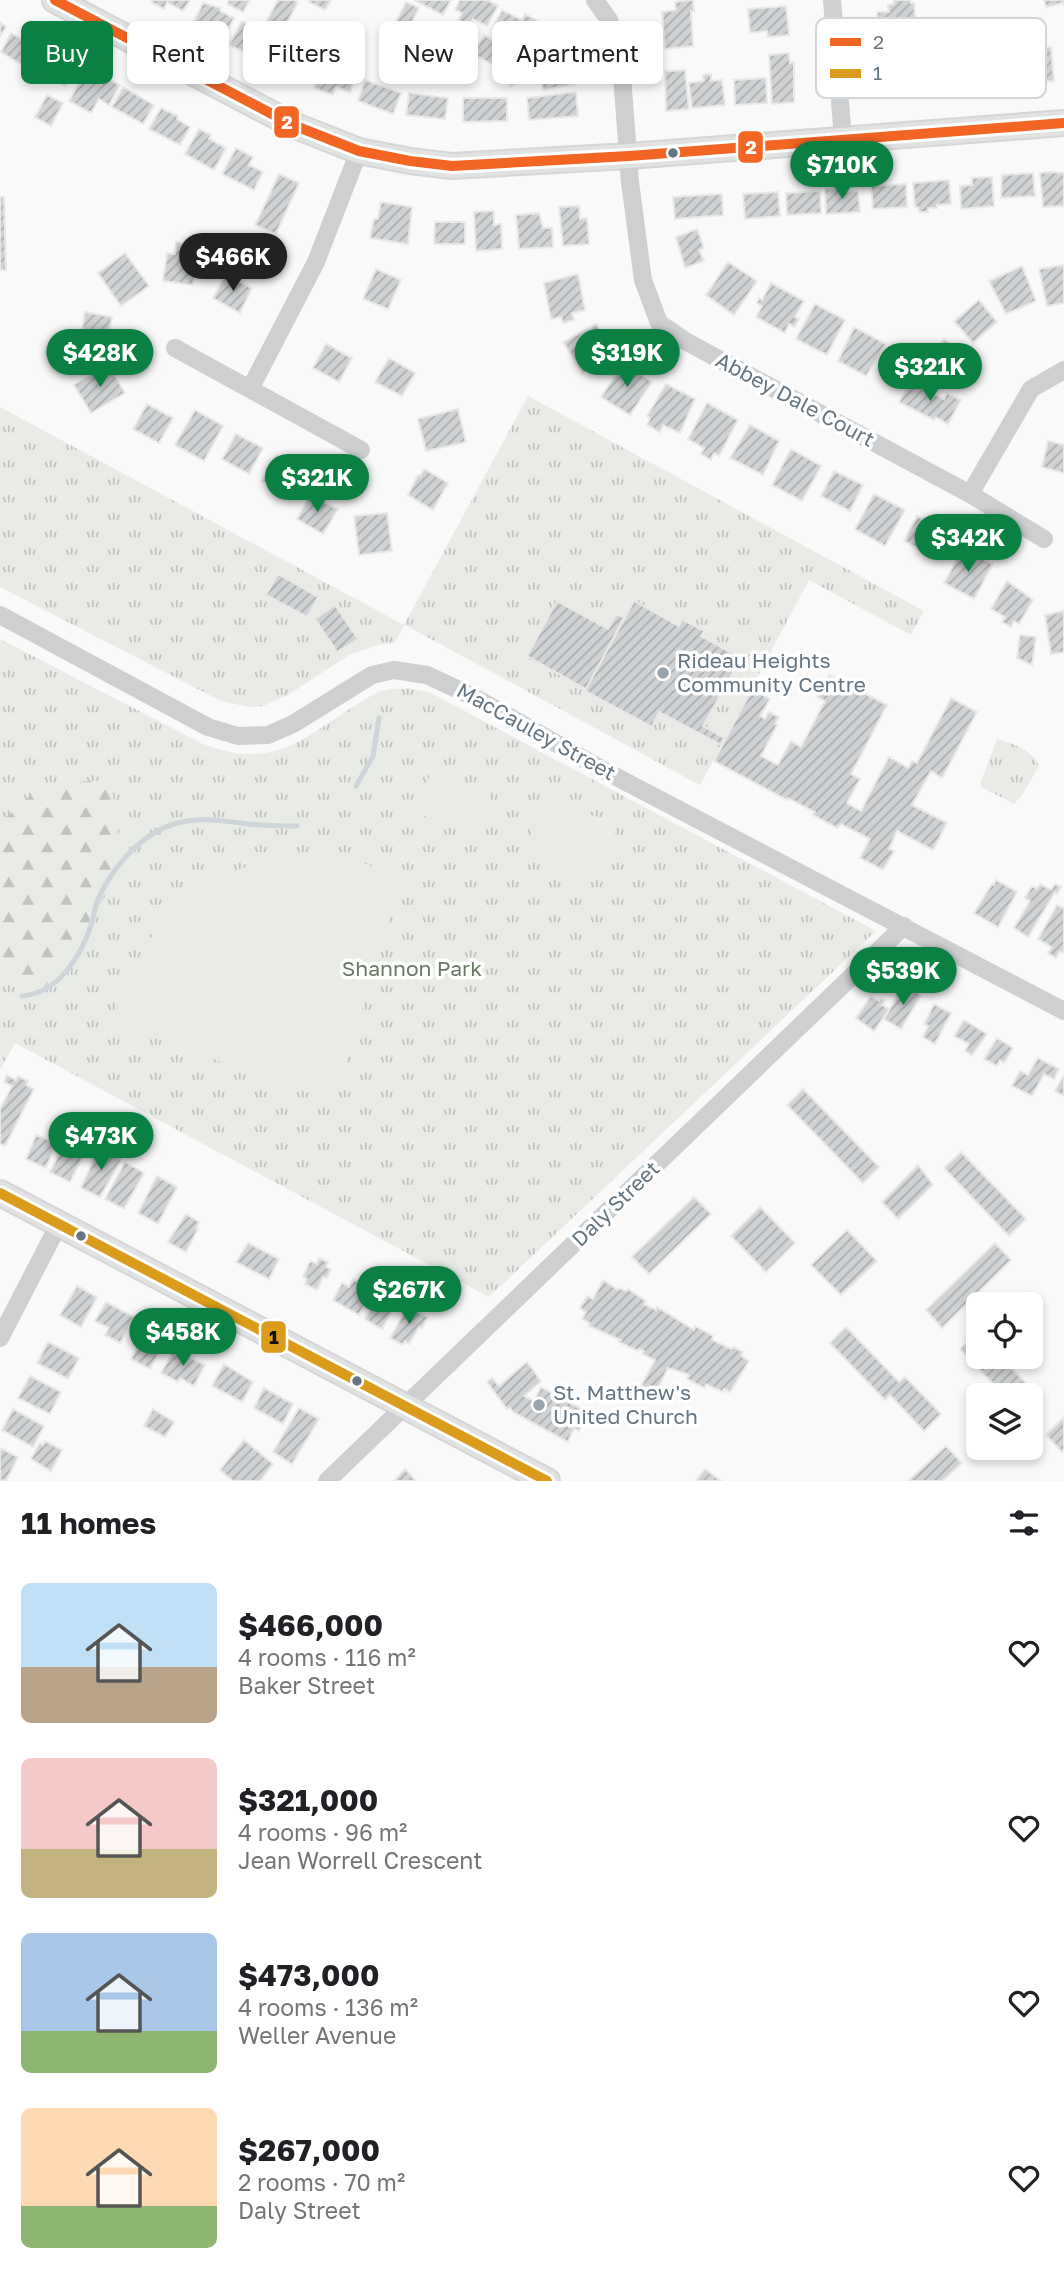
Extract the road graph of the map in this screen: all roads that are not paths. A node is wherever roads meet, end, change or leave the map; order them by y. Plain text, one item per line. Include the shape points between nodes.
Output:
1 (55, 0) edge
2 (595, 0) edge
3 (832, 0) edge
4 (833, 18) edge
5 (840, 98) edge
6 (1064, 123) edge
7 (843, 139) junction
8 (359, 151) junction
9 (629, 156) junction
10 (175, 348) dead end
11 (1064, 370) edge
12 (250, 389) junction
13 (361, 450) dead end
14 (970, 494) junction
15 (1044, 540) dead end
16 (0, 615) edge
17 (904, 926) junction
18 (1064, 1011) edge
19 (0, 1193) edge
20 (59, 1224) junction
21 (0, 1338) edge
22 (405, 1406) junction
23 (327, 1481) edge
24 (547, 1481) edge

1 - 8 street via 293,125
2 - 9 street, Abbey Dale Court via 610,20 620,49
3 - 4 street
5 - 7 street
6 - 7 street
7 - 9 street
8 - 9 street via 452,166
8 - 12 street via 309,278
9 - 14 street, Abbey Dale Court via 643,280 659,324
10 - 12 street
11 - 14 street via 1031,389
12 - 13 street
14 - 15 street, Abbey Dale Court
16 - 17 street, MacCauley Street via 208,727 238,736 282,730 372,675 394,670 427,675
17 - 18 street, MacCauley Street
17 - 22 street, Daly Street
19 - 20 street
20 - 21 street
20 - 22 street
22 - 23 street, Daly Street
22 - 24 street

